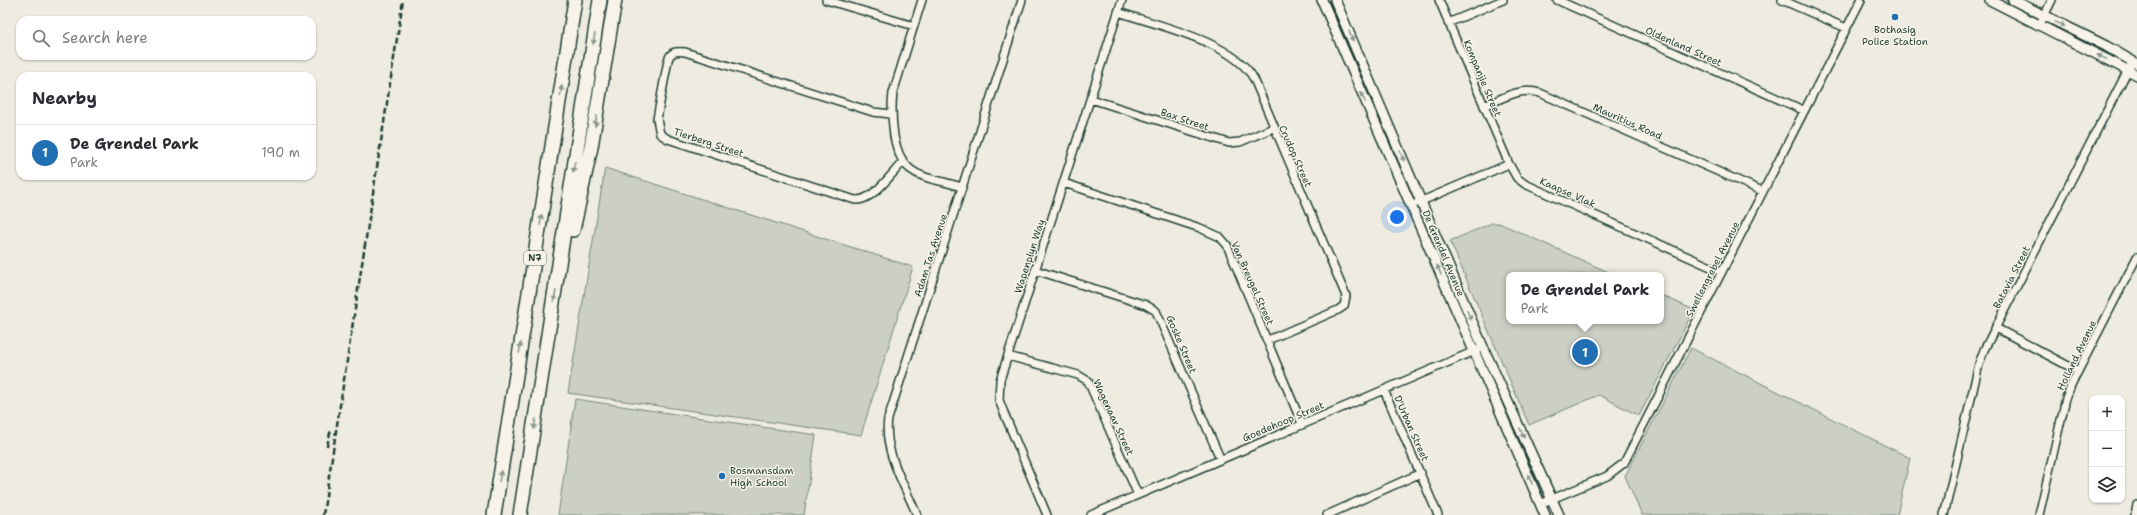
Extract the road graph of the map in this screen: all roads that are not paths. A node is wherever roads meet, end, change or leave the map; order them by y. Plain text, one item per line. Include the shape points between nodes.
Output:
1 (575, 0) edge
2 (600, 0) edge
3 (615, 0) edge
4 (826, 0) edge
5 (922, 0) edge
6 (1022, 0) edge
7 (1122, 0) edge
8 (1322, 0) edge
9 (1336, 0) edge
10 (1439, 0) edge
11 (1503, 0) edge
12 (1557, 0) edge
13 (1782, 0) edge
14 (1861, 0) edge
15 (1990, 0) edge
16 (2013, 0) edge
17 (2052, 0) edge
18 (1118, 12) junction
19 (2044, 16) junction
20 (1448, 23) junction
21 (914, 26) junction
22 (2039, 26) junction
23 (1846, 28) junction
24 (2132, 65) edge
25 (2137, 75) edge
26 (1091, 100) junction
27 (1484, 106) junction
28 (1803, 110) junction
29 (892, 114) junction
30 (1273, 128) junction
31 (902, 162) junction
32 (1509, 164) junction
33 (1064, 183) junction
34 (962, 187) junction
35 (1762, 191) junction
36 (1421, 201) junction
37 (1412, 206) junction
38 (2137, 257) edge
39 (1035, 270) junction
40 (1722, 272) junction
41 (559, 274) junction
42 (1996, 328) junction
43 (1268, 340) junction
44 (1483, 347) junction
45 (1474, 351) junction
46 (1008, 356) junction
47 (2078, 371) junction
48 (1384, 390) junction
49 (1302, 424) junction
50 (1220, 458) junction
51 (1421, 474) junction
52 (1138, 495) junction
53 (1552, 499) junction
54 (1540, 504) junction
55 (2137, 505) edge
56 (494, 515) edge
57 (520, 515) edge
58 (917, 515) edge
59 (1047, 515) edge
60 (1091, 515) edge
61 (1327, 515) edge
62 (1438, 515) edge
63 (1545, 515) edge
64 (1559, 515) edge
65 (1944, 515) edge
66 (2039, 515) edge
67 (2135, 515) edge

56 -> 1 highway, N7
2 -> 41 highway, N7
3 -> 41 highway via 591,147 569,248
4 - 21 street
5 - 21 street
6 - 34 street, Adam Tas Avenue
7 - 18 street, Wapenplyn Way
37 -> 8 street, De Grendel Avenue
9 -> 36 street, De Grendel Avenue
10 - 20 street, Kompanjie Street
11 - 20 street
12 - 28 street, Oldenland Street
13 - 23 street
14 - 23 street, Swellengrebel Avenue
15 - 22 street
16 - 19 street
17 - 19 street
18 - 26 street, Wapenplyn Way
18 - 30 street, Crudop Street via 1220,48 1238,61 1247,68 1254,79
19 - 22 street
19 -> 24 street via 2106,46
20 - 27 street, Kompanjie Street
21 - 29 street via 893,93
24 -> 22 street
23 - 28 street, Swellengrebel Avenue
24 - 25 street
24 - 42 street, Batavia Street
26 - 30 street, Bax Street via 1229,143 1240,142
26 - 33 street, Wapenplyn Way
27 - 32 street, Kompanjie Street
27 - 35 street, Mauritius Road via 1517,92 1528,90 1540,93
28 - 35 street, Swellengrebel Avenue
29 - 31 street via 897,151
29 - 31 street, Tierberg Street via 873,112 677,51 673,52 668,60 657,123 660,134 668,139 860,201 869,197
30 - 43 street, Crudop Street via 1346,296 1342,308
31 - 34 street via 912,172
32 - 36 street
32 - 40 street, Kaapse Vlak via 1517,178 1525,184
33 - 39 street, Wapenplyn Way
33 - 43 street, Van Breugel Street via 1220,237 1227,245
34 - 58 street, Adam Tas Avenue via 887,427 890,452
35 - 40 street, Swellengrebel Avenue
36 - 37 street
36 -> 44 street, De Grendel Avenue
45 -> 37 street, De Grendel Avenue
38 - 47 street, Holland Avenue
39 - 46 street, Wapenplyn Way
39 - 50 street, Goske Street via 1146,305 1156,311
40 - 53 street, Swellengrebel Avenue via 1624,462 1607,476
41 -> 57 highway, N7
42 - 47 street
42 - 65 street, Batavia Street via 1979,364
43 - 49 street, Van Breugel Street
44 - 45 street, Goedehoop Street
44 -> 53 street, De Grendel Avenue
45 - 48 street, Goedehoop Street
54 -> 45 street, De Grendel Avenue
46 - 52 street, Wagenaar Street via 1078,375 1088,381
46 - 59 street, Wapenplyn Way via 1000,380 1000,400
47 - 66 street, Holland Avenue via 2066,398
48 - 49 street, Goedehoop Street
48 - 51 street, D'Urban Street
49 - 50 street, Goedehoop Street
50 - 52 street, Goedehoop Street
51 - 61 street, D'Urban Street
51 - 62 street, D'Urban Street
52 - 60 street, Goedehoop Street
53 - 54 street, Swellengrebel Avenue
53 - 64 street, De Grendel Avenue
54 - 63 street, De Grendel Avenue
55 - 67 street

